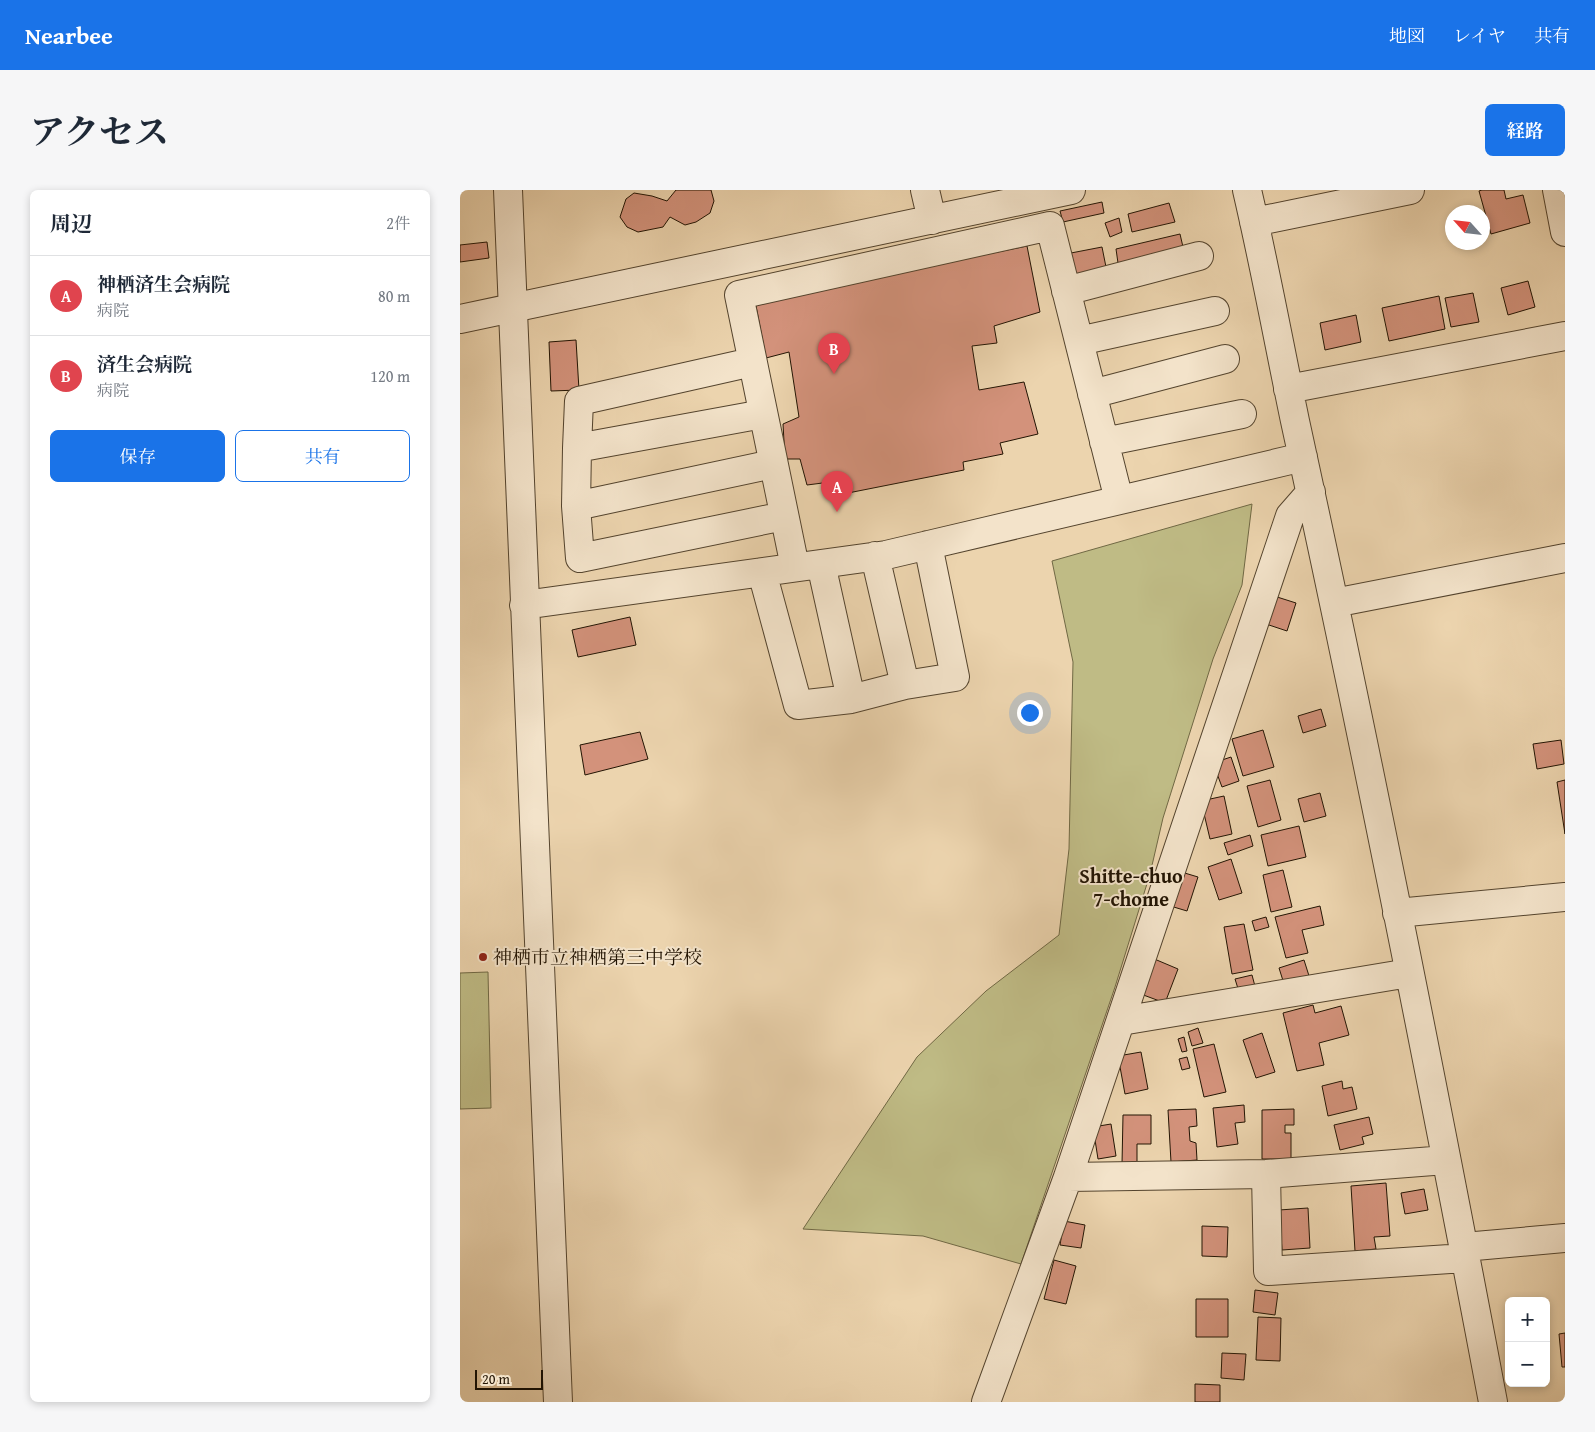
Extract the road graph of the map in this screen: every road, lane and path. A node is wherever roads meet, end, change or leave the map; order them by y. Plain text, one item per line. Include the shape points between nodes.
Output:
1 (508, 190) edge
2 (925, 190) edge
3 (1071, 190) edge
4 (1247, 190) edge
5 (1410, 190) edge
6 (1557, 190) edge
7 (1020, 195) edge
8 (932, 220) junction
9 (1254, 222) junction
10 (1565, 232) edge
11 (1198, 256) dead end
12 (1066, 291) junction
13 (512, 307) junction
14 (1215, 311) dead end
15 (460, 319) edge
16 (1565, 336) edge
17 (1079, 341) junction
18 (1225, 359) dead end
19 (752, 362) junction
20 (1288, 389) junction
21 (1092, 394) junction
22 (763, 414) junction
23 (1242, 414) dead end
24 (1104, 442) junction
25 (577, 448) junction
26 (1303, 457) junction
27 (773, 464) junction
28 (1311, 492) junction
29 (1119, 500) junction
30 (576, 506) junction
31 (784, 516) junction
32 (928, 545) junction
33 (875, 556) junction
34 (1565, 558) edge
35 (808, 566) junction
36 (762, 572) junction
37 (1334, 603) junction
38 (524, 605) junction
39 (905, 684) junction
40 (850, 699) junction
41 (1565, 898) edge
42 (1398, 913) junction
43 (1409, 973) junction
44 (1121, 1021) junction
45 (1446, 1160) junction
46 (1266, 1174) junction
47 (1068, 1177) junction
48 (1565, 1238) edge
49 (1465, 1253) junction
50 (558, 1402) edge
51 (986, 1402) edge
52 (1493, 1402) edge

1 - 13 street
2 - 8 street
3 - 7 street
4 - 9 street
5 - 9 street
6 - 10 street
7 - 8 street
8 - 13 street
9 - 20 street
11 - 12 street
12 - 17 street
12 - 19 street via 1050,226 739,295
13 - 15 street
13 - 38 street
14 - 17 street
16 - 20 street
17 - 21 street
18 - 21 street
19 - 22 street
19 - 25 street via 579,400
20 - 26 street
21 - 24 street
22 - 25 street
22 - 27 street
23 - 24 street
24 - 29 street
25 - 30 street
26 - 28 street
26 - 29 street
27 - 30 street
27 - 31 street
28 - 37 street
28 - 44 street via 1290,516
29 - 32 street
30 - 31 street via 580,558
31 - 35 street
32 - 33 street
32 - 39 street via 955,676
33 - 35 street
33 - 39 street
34 - 37 street
35 - 36 street
35 - 40 street
36 - 38 street
36 - 40 street via 798,705
37 - 42 street
38 - 50 street
39 - 40 street
41 - 42 street
42 - 43 street
43 - 44 street
43 - 45 street
44 - 47 street
45 - 46 street
45 - 49 street
46 - 47 street
46 - 49 street via 1268,1271
47 - 51 street
48 - 49 street
49 - 52 street

